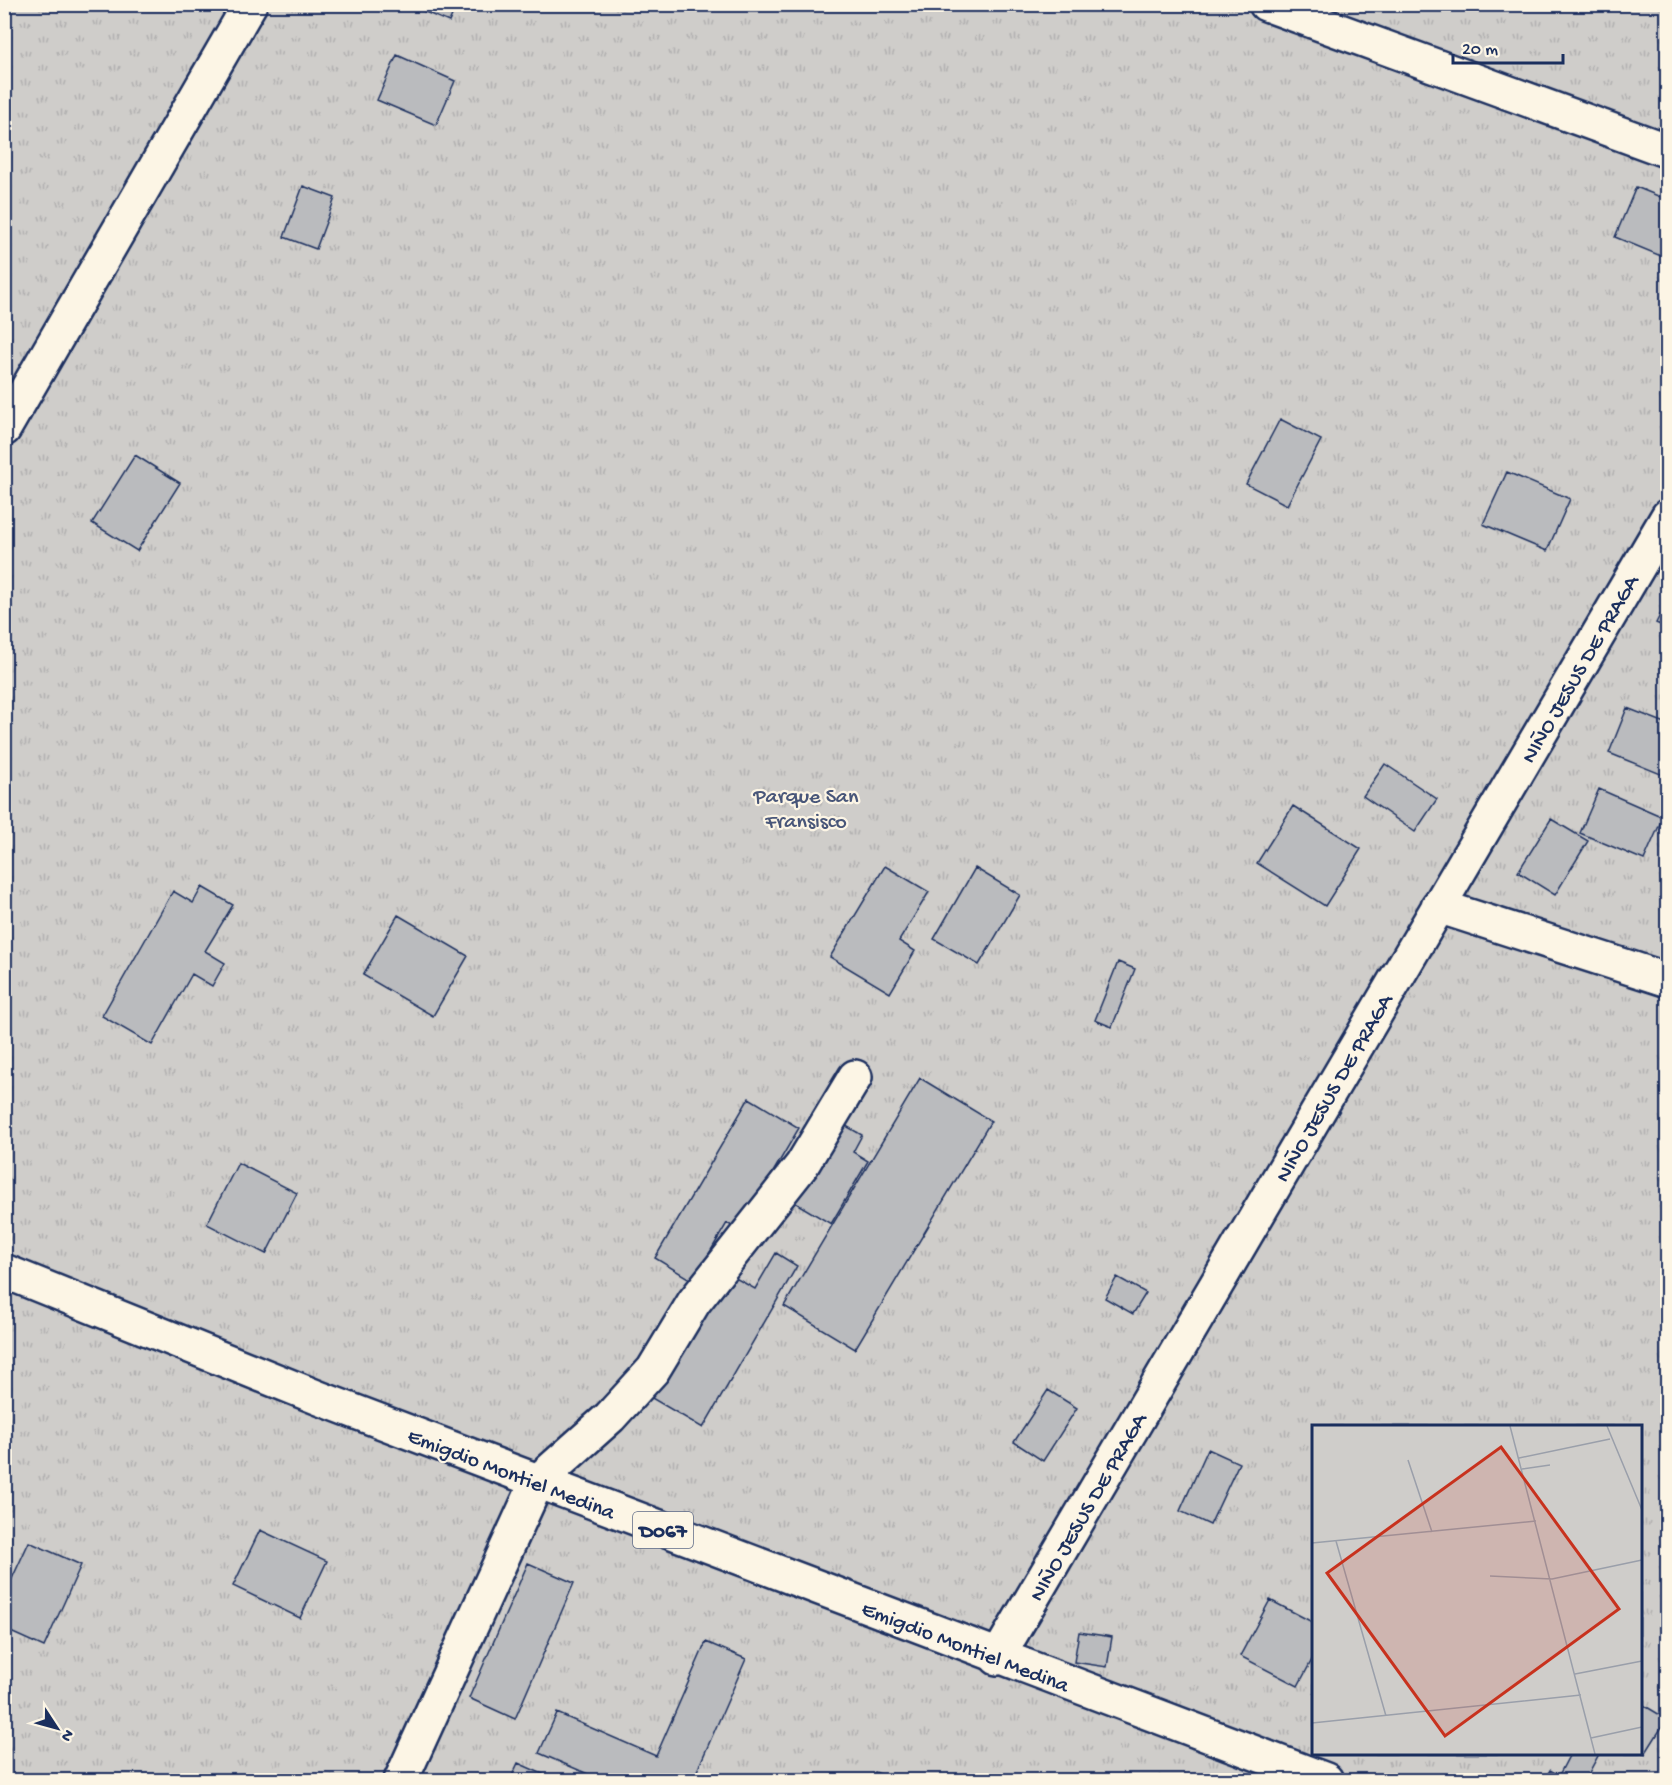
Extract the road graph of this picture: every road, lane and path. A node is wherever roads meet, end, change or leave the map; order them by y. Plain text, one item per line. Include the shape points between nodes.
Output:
1 (250, 4) edge
2 (1266, 4) edge
3 (1668, 151) edge
4 (4, 429) edge
5 (1668, 516) edge
6 (1438, 906) junction
7 (1668, 980) edge
8 (855, 1077) dead end
9 (4, 1271) edge
10 (537, 1482) junction
11 (998, 1658) junction
12 (400, 1780) edge
13 (1326, 1780) edge

1 - 4 street
2 - 3 street
5 - 6 street, NIÑO JESUS DE PRAGA
6 - 7 street
6 - 11 street, NIÑO JESUS DE PRAGA
8 - 10 street via 802,1165 694,1302 653,1370 610,1417
9 - 10 street, Emigdio Montiel Medina / D067
10 - 11 street, Emigdio Montiel Medina / D067
10 - 12 street
11 - 13 street, Emigdio Montiel Medina / D067

